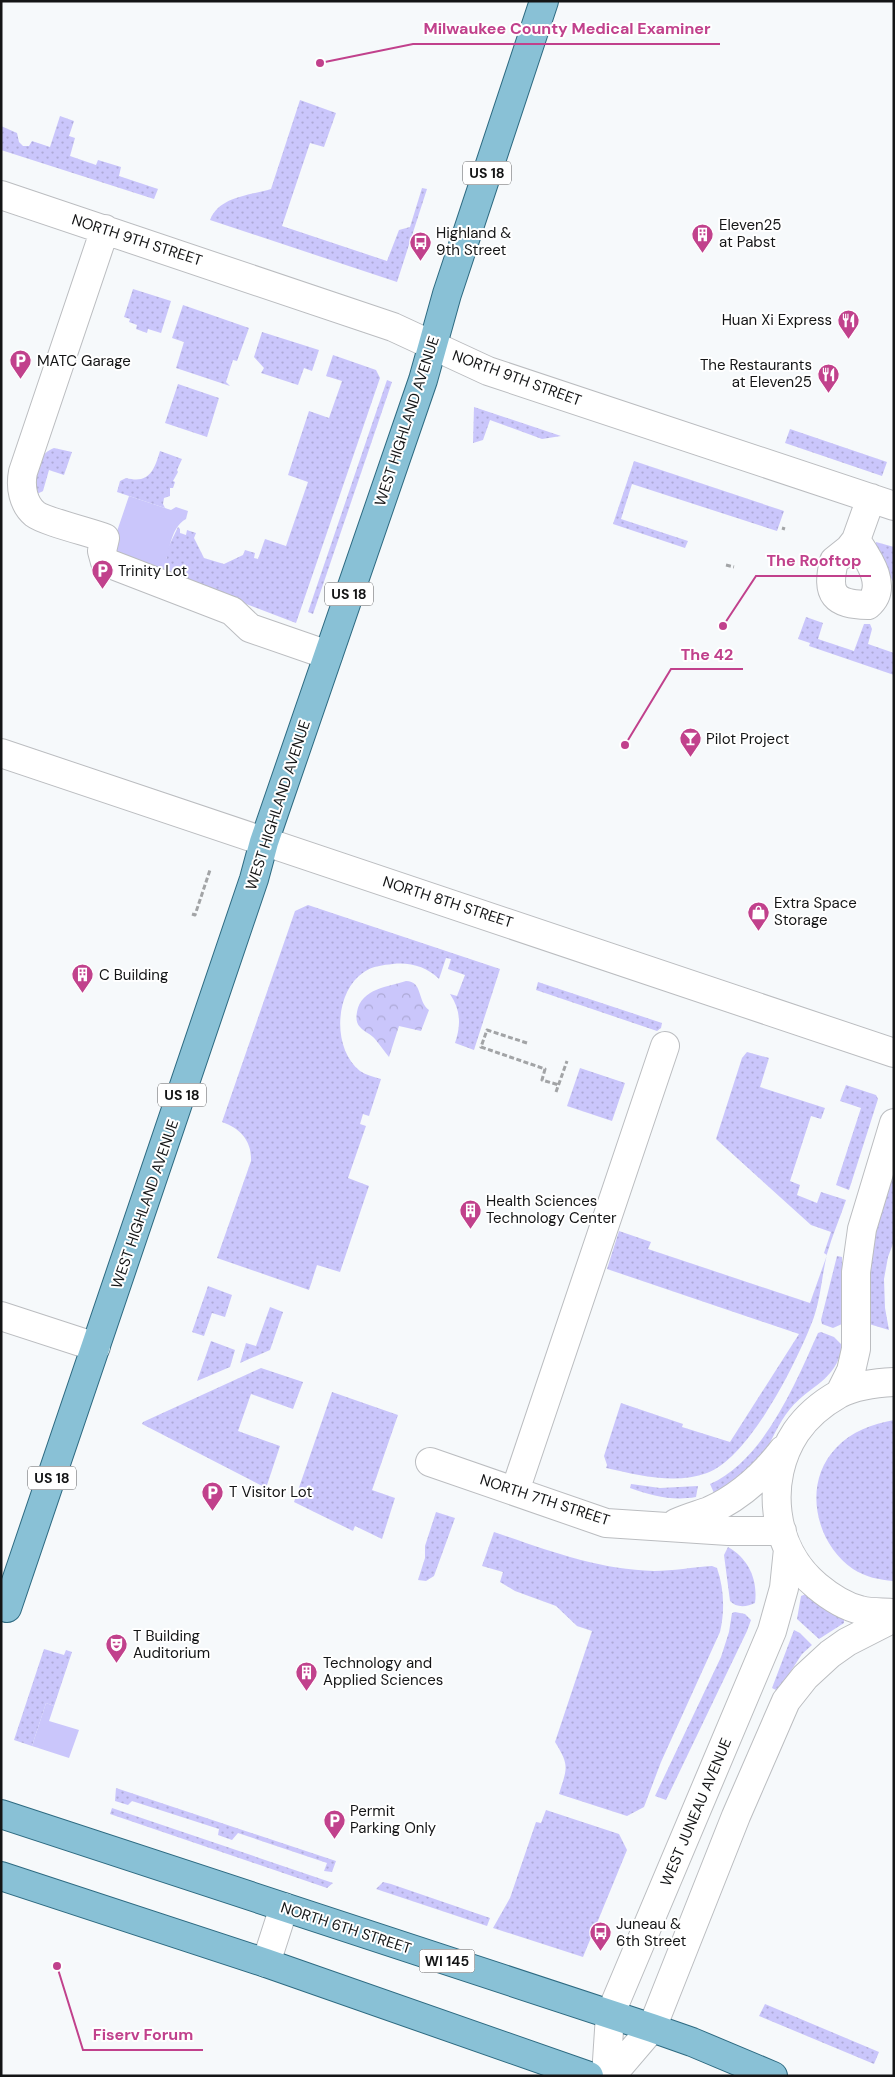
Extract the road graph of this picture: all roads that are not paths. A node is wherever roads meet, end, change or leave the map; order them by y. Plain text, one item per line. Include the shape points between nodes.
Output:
1 (544, 1) edge
2 (1, 195) edge
3 (104, 229) junction
4 (432, 346) junction
5 (882, 502) edge
6 (856, 540) dead end
7 (328, 655) junction
8 (1, 754) edge
9 (264, 842) junction
10 (665, 1046) dead end
11 (894, 1053) edge
12 (894, 1123) edge
13 (1, 1316) edge
14 (96, 1347) junction
15 (894, 1382) edge
16 (840, 1394) junction
17 (797, 1431) junction
18 (430, 1462) dead end
19 (515, 1491) junction
20 (663, 1528) junction
21 (785, 1540) junction
22 (7, 1608) dead end
23 (894, 1613) edge
24 (894, 1618) edge
25 (1, 1814) edge
26 (1, 1876) edge
27 (284, 1907) junction
28 (266, 1963) junction
29 (610, 2015) junction
30 (652, 2028) junction
31 (589, 2076) edge
32 (606, 2076) edge
33 (611, 2076) edge
34 (773, 2076) edge

1 - 4 main road, WEST HIGHLAND AVENUE / US 18
2 - 3 street, NORTH 9TH STREET
3 - 4 street, NORTH 9TH STREET via 393,327
3 - 7 street via 23,472 20,483 25,502 36,515 105,538 102,551 105,562 232,611 250,628
4 - 5 street, NORTH 9TH STREET via 488,371
4 - 7 main road, WEST HIGHLAND AVENUE / US 18
5 - 6 street
7 - 9 main road, WEST HIGHLAND AVENUE / US 18
8 - 9 street, NORTH 8TH STREET
9 - 11 street, NORTH 8TH STREET
9 - 14 main road, WEST HIGHLAND AVENUE / US 18
10 - 19 street
12 - 16 street via 862,1229 856,1272 856,1349 851,1371
13 - 14 street
14 - 22 main road, WEST HIGHLAND AVENUE / US 18
15 - 16 street via 869,1383
16 - 17 street via 816,1410
17 - 20 street, NORTH 7TH STREET via 772,1465 740,1493 709,1511
17 - 21 street via 783,1459 776,1489 778,1520
18 - 19 street, NORTH 7TH STREET
19 - 20 street, NORTH 7TH STREET via 606,1523
20 - 21 street, NORTH 7TH STREET via 685,1527
21 - 23 street via 806,1576 831,1597 860,1610
21 - 29 street, WEST JUNEAU AVENUE via 784,1588 774,1625
24 - 30 street via 830,1654 805,1677 786,1701 736,1816
25 - 27 main road, NORTH 6TH STREET / WI 145
26 - 28 main road
27 - 28 street
27 - 29 main road, NORTH 6TH STREET / WI 145
28 - 31 main road
29 - 30 main road, NORTH 6TH STREET / WI 145
29 - 32 street, WEST JUNEAU AVENUE
30 - 33 street
30 - 34 main road, NORTH 6TH STREET / WI 145

